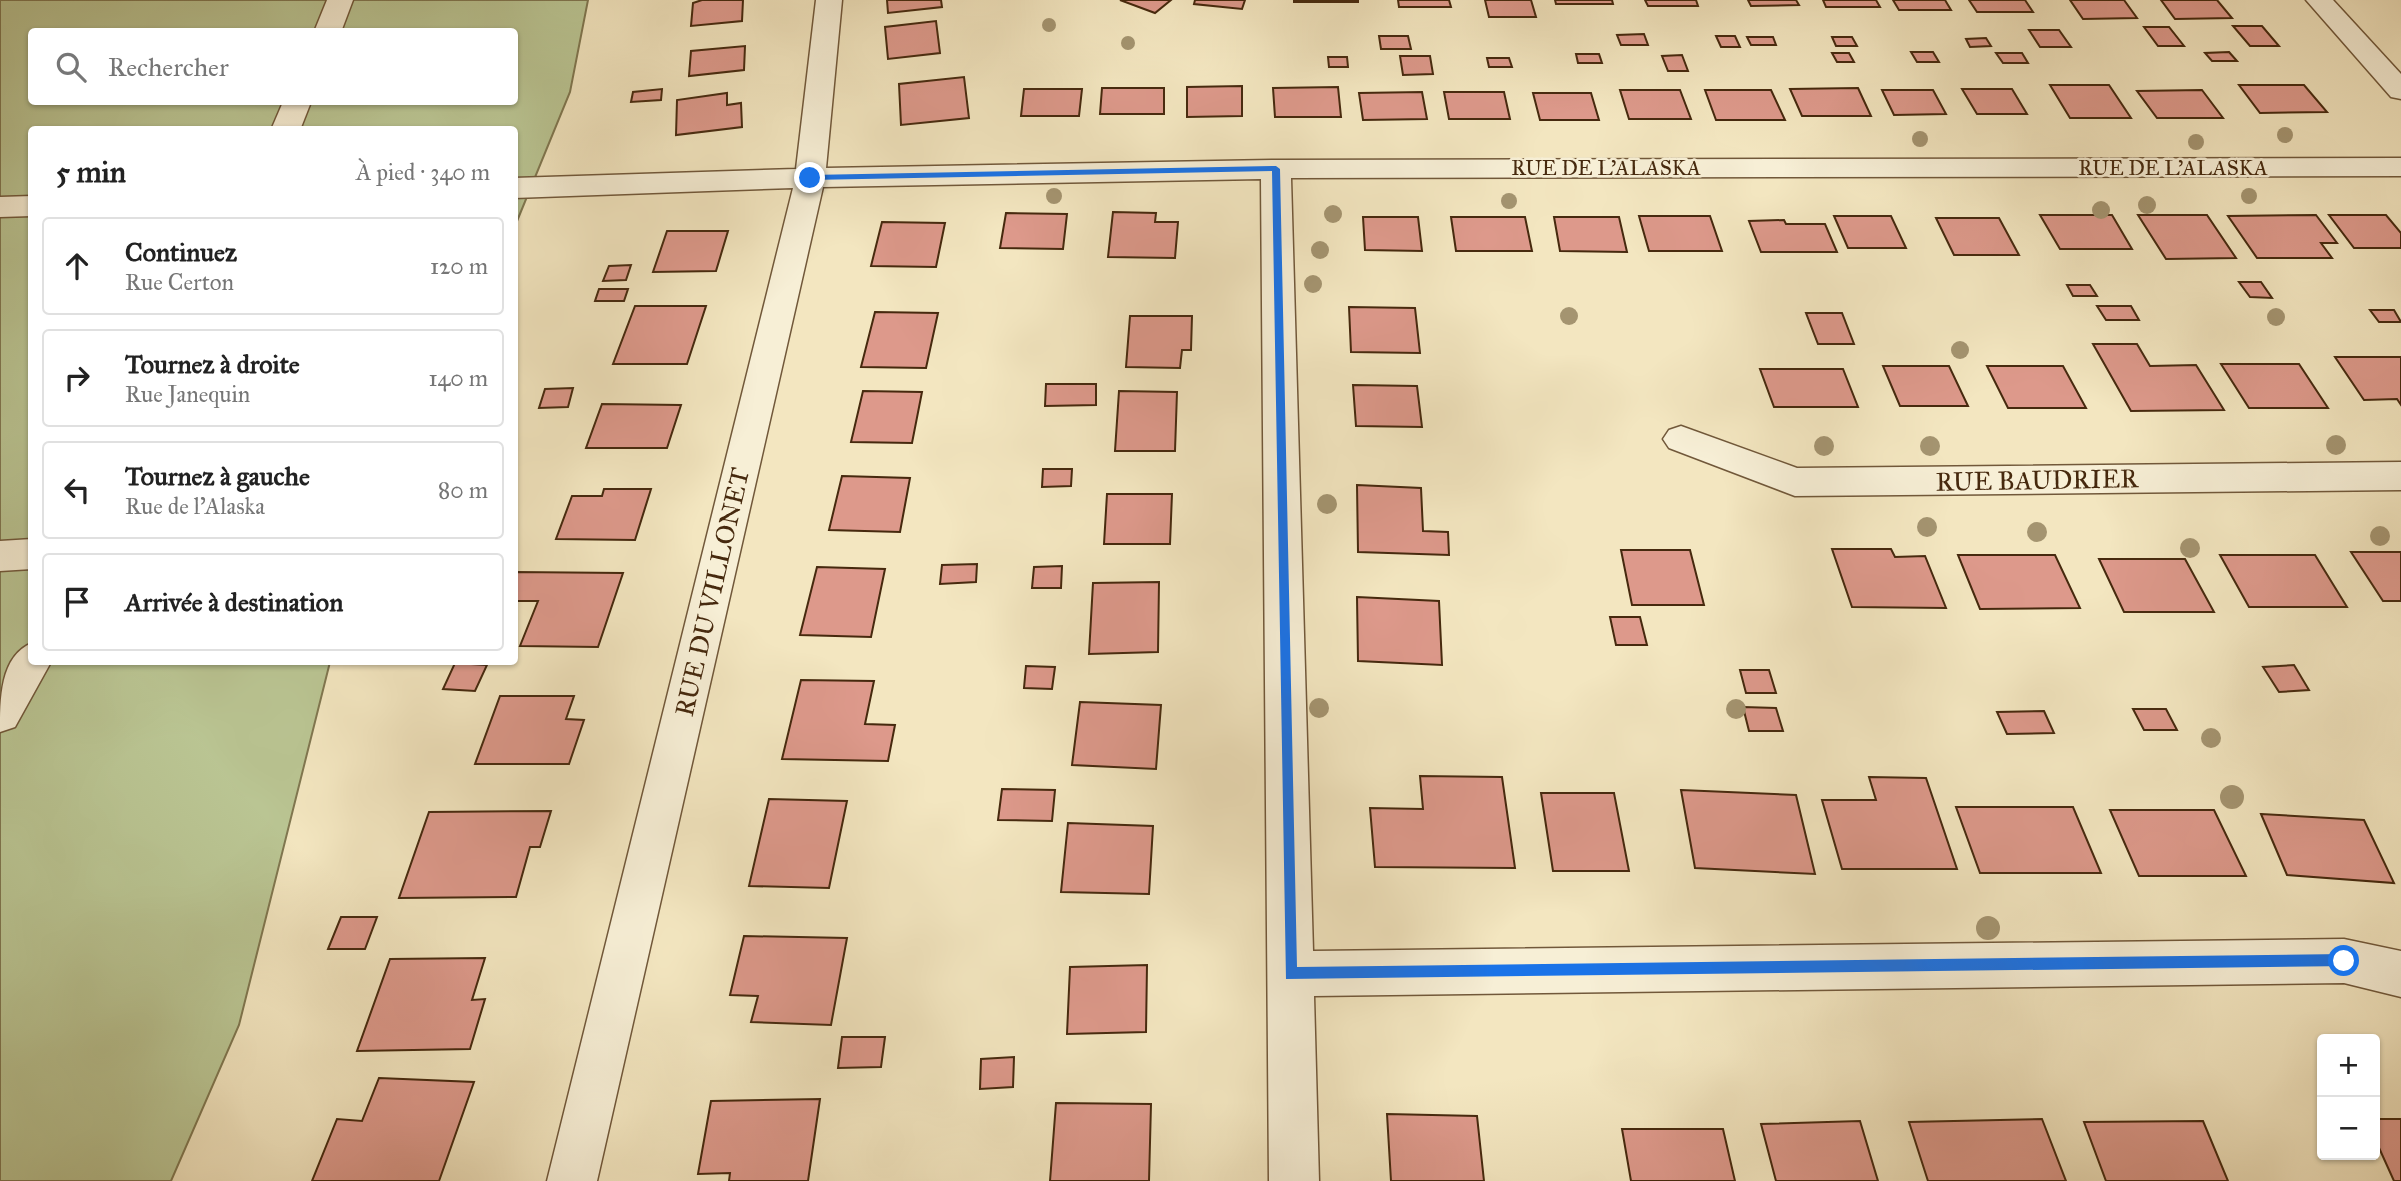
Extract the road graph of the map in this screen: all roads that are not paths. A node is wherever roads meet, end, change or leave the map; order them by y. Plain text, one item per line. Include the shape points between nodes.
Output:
1 (340, 0) edge
2 (829, 0) edge
3 (2319, 0) edge
4 (329, 28) edge
5 (2401, 91) edge
6 (296, 105) edge
7 (287, 126) edge
8 (2401, 167) edge
9 (1276, 169) junction
10 (810, 178) junction
11 (518, 188) edge
12 (28, 206) edge
13 (0, 207) edge
14 (1681, 439) dead end
15 (2401, 476) edge
16 (28, 554) edge
17 (0, 556) edge
18 (29, 665) edge
19 (0, 714) edge
20 (1291, 974) junction
21 (2401, 974) edge
22 (572, 1181) edge
23 (1294, 1181) edge

1 - 4 street
2 - 10 street, RUE DU VILLONET
3 - 5 street
6 - 7 street
8 - 9 street, RUE DE L'ALASKA
9 - 10 street, RUE DE L'ALASKA
9 - 20 street
10 - 11 street, RUE DE L'ALASKA
10 - 22 street, RUE DU VILLONET
12 - 13 street
14 - 15 street, RUE BAUDRIER via 1795,482
16 - 17 street
18 - 19 street
20 - 21 street via 2344,961
20 - 23 street

